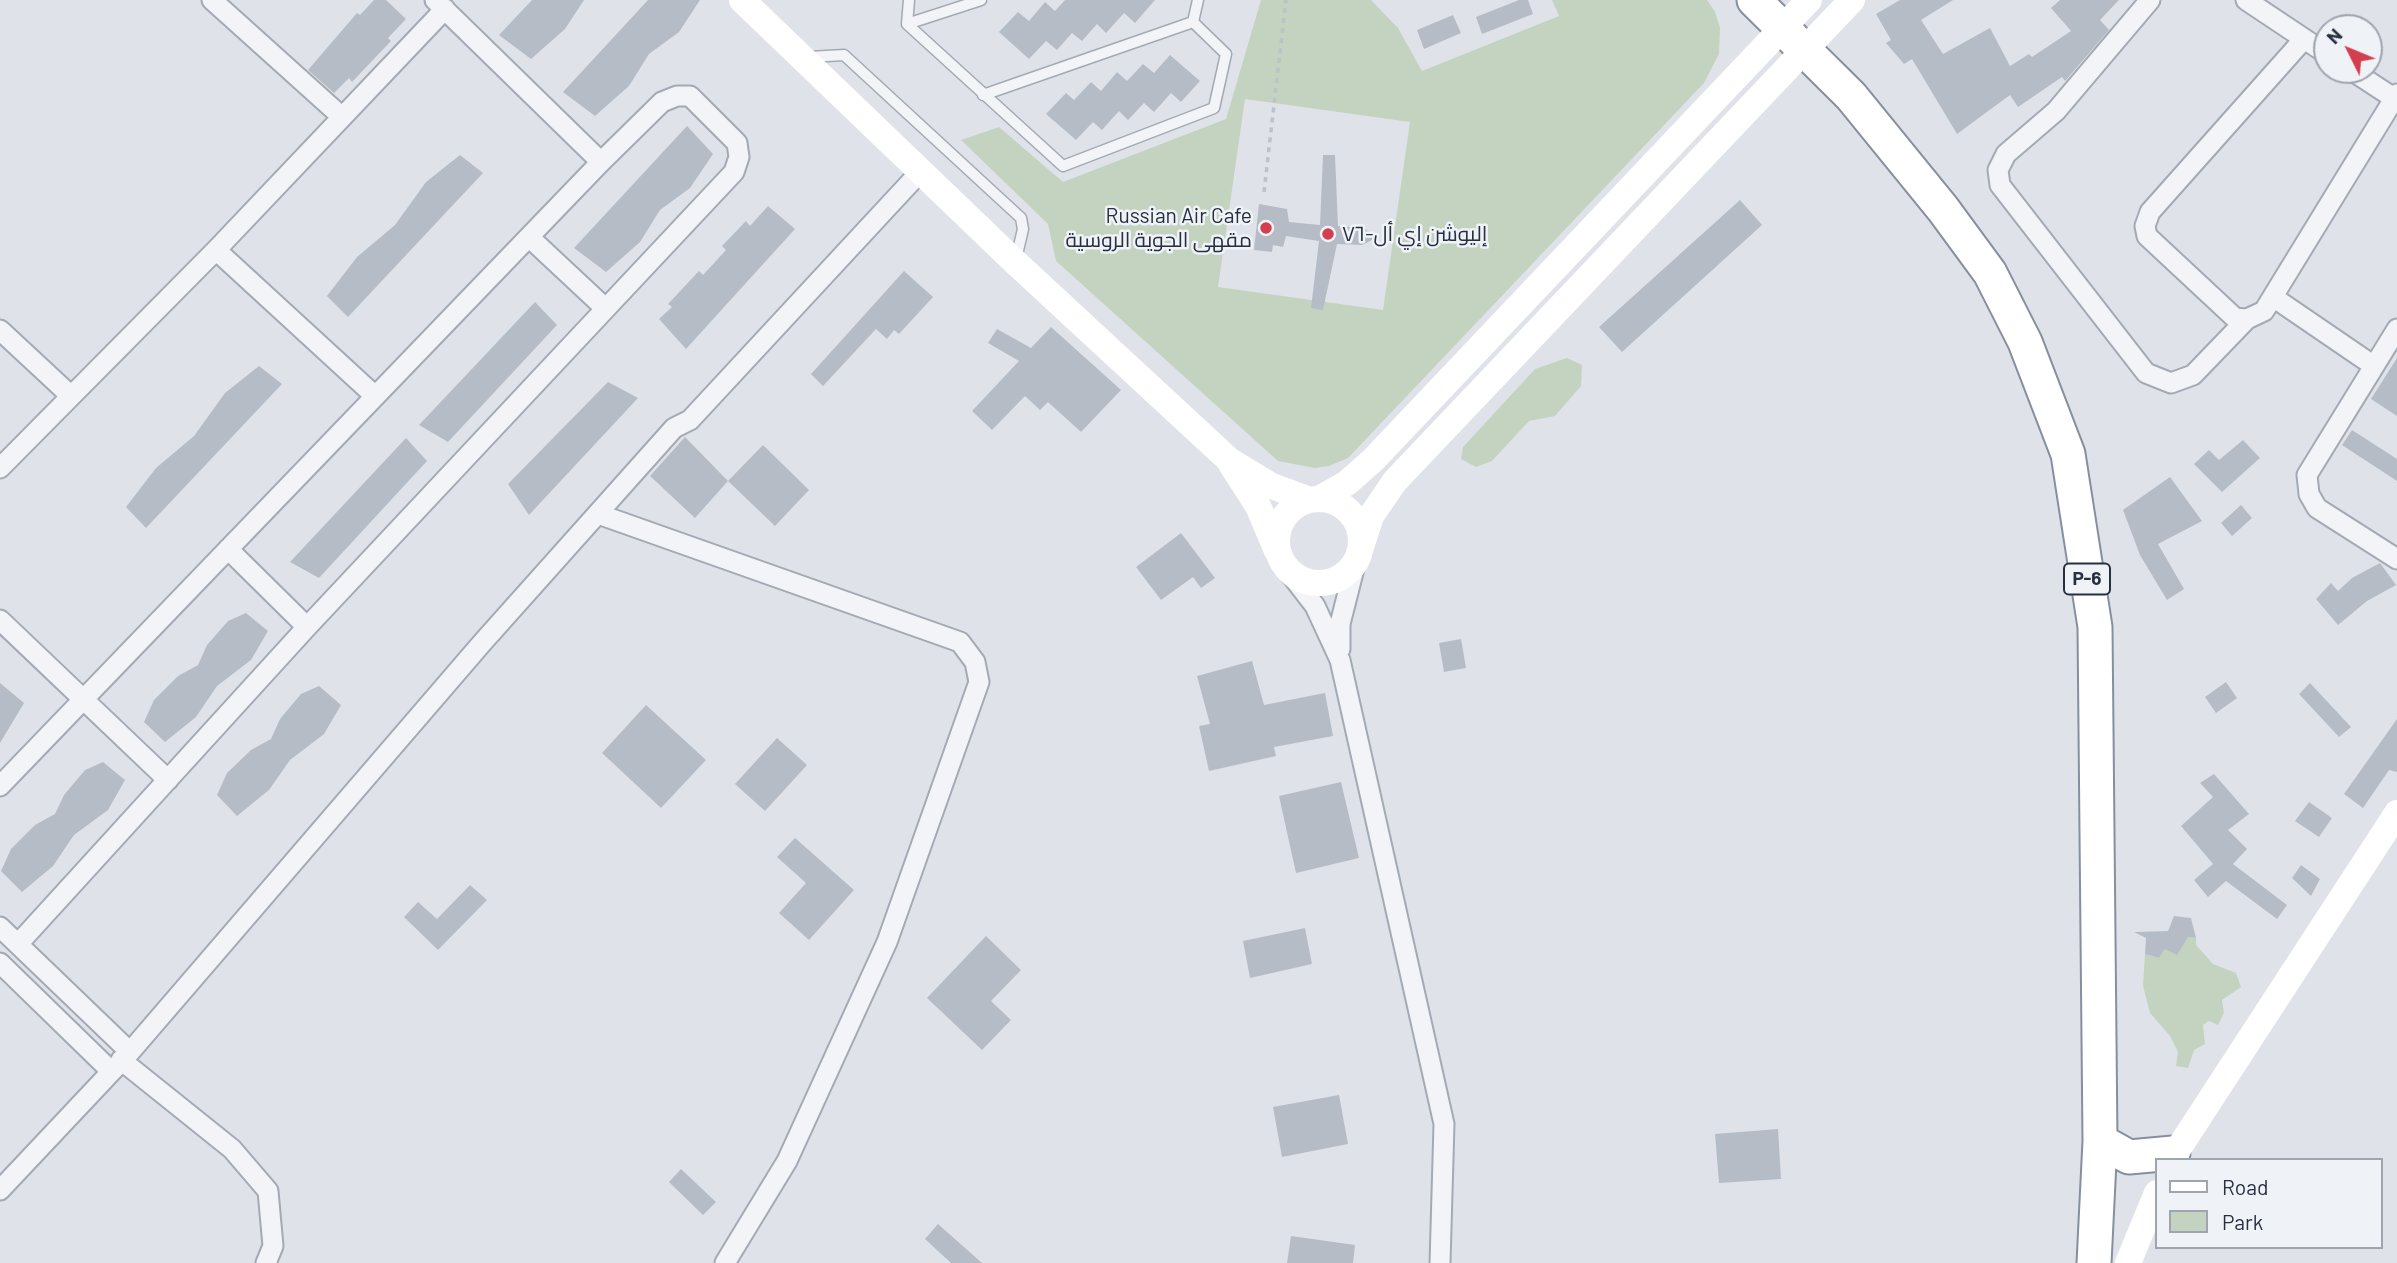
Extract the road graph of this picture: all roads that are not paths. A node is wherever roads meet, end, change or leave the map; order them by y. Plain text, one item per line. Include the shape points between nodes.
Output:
1 (212, 0) edge
2 (742, 0) edge
3 (909, 0) edge
4 (981, 0) edge
5 (1198, 0) edge
6 (1754, 0) edge
7 (1809, 0) edge
8 (1852, 0) edge
9 (2150, 0) edge
10 (2246, 0) edge
11 (440, 5) edge
12 (1193, 22) junction
13 (907, 24) junction
14 (1794, 38) junction
15 (2304, 39) junction
16 (2313, 45) edge
17 (801, 58) junction
18 (2374, 84) edge
19 (983, 95) junction
20 (2396, 97) edge
21 (342, 117) junction
22 (601, 162) junction
23 (921, 171) junction
24 (529, 237) junction
25 (216, 250) junction
26 (1016, 262) junction
27 (2273, 297) junction
28 (605, 309) junction
29 (2247, 319) junction
30 (2397, 329) edge
31 (0, 330) edge
32 (2374, 366) junction
33 (71, 396) junction
34 (376, 396) junction
35 (1229, 460) junction
36 (0, 468) edge
37 (1315, 499) junction
38 (598, 513) junction
39 (228, 549) junction
40 (1358, 557) junction
41 (2397, 559) edge
42 (1284, 564) junction
43 (0, 620) edge
44 (307, 627) junction
45 (1340, 660) junction
46 (85, 697) junction
47 (168, 780) junction
48 (0, 786) edge
49 (2397, 813) edge
50 (0, 927) edge
51 (18, 944) junction
52 (0, 963) edge
53 (121, 1061) junction
54 (2100, 1141) junction
55 (2172, 1156) edge
56 (0, 1190) edge
57 (2156, 1195) edge
58 (266, 1263) edge
59 (725, 1263) edge
60 (1440, 1263) edge
61 (2094, 1263) edge
62 (2128, 1263) edge

1 - 21 street
2 - 17 street
3 - 13 lane
4 - 13 lane
5 - 12 lane
6 - 14 highway, P-6
7 - 14 street
8 - 14 street
9 - 29 street via 2056,111 2006,154 1998,170 2000,186 2146,373 2171,383 2193,375
10 - 15 street
11 - 21 street
11 - 22 street
12 - 19 lane
12 - 19 lane via 1226,54 1214,108 1063,166
13 - 19 lane
14 - 37 street via 1373,460 1347,483
14 - 40 street via 1395,481 1371,516
14 - 54 highway, P-6 via 1851,96 1990,273 2025,342 2068,454 2095,627
15 - 16 street
15 - 29 street via 2150,212 2145,226 2147,236 2235,318
17 - 23 street
17 - 26 lane via 844,55 1021,218
18 - 20 street
20 - 27 street
21 - 25 street
22 - 24 street
22 - 28 street via 662,102 677,96 690,96 737,143 739,157 734,172
23 - 26 street
23 - 38 street
24 - 28 street
24 - 34 street
25 - 33 street
25 - 34 street
26 - 35 street
27 - 29 street via 2264,311
27 - 32 street
28 - 44 street
30 - 32 street
31 - 33 street
32 - 41 street via 2307,475 2309,494 2317,508
33 - 36 street
34 - 39 street
35 - 37 street via 1272,486
35 - 42 street via 1258,506
37 - 40 street via 1338,503 1353,516 1361,533
37 - 42 street via 1293,507 1281,521 1276,538
38 - 53 street
38 - 59 street via 960,642 975,662 979,682 887,942 788,1161
39 - 44 street
39 - 46 street
40 - 42 street via 1345,575 1320,584 1303,581
40 - 45 street via 1340,624
42 - 45 street via 1315,606
43 - 46 street
44 - 47 street
45 - 60 street via 1444,1124
46 - 47 street
46 - 48 street
47 - 51 street
49 - 55 street
50 - 51 street
51 - 53 street
52 - 53 street
53 - 56 street
53 - 58 street via 232,1149 268,1191 273,1246
54 - 55 highway via 2129,1157
54 - 61 highway, P-6
57 - 62 street

